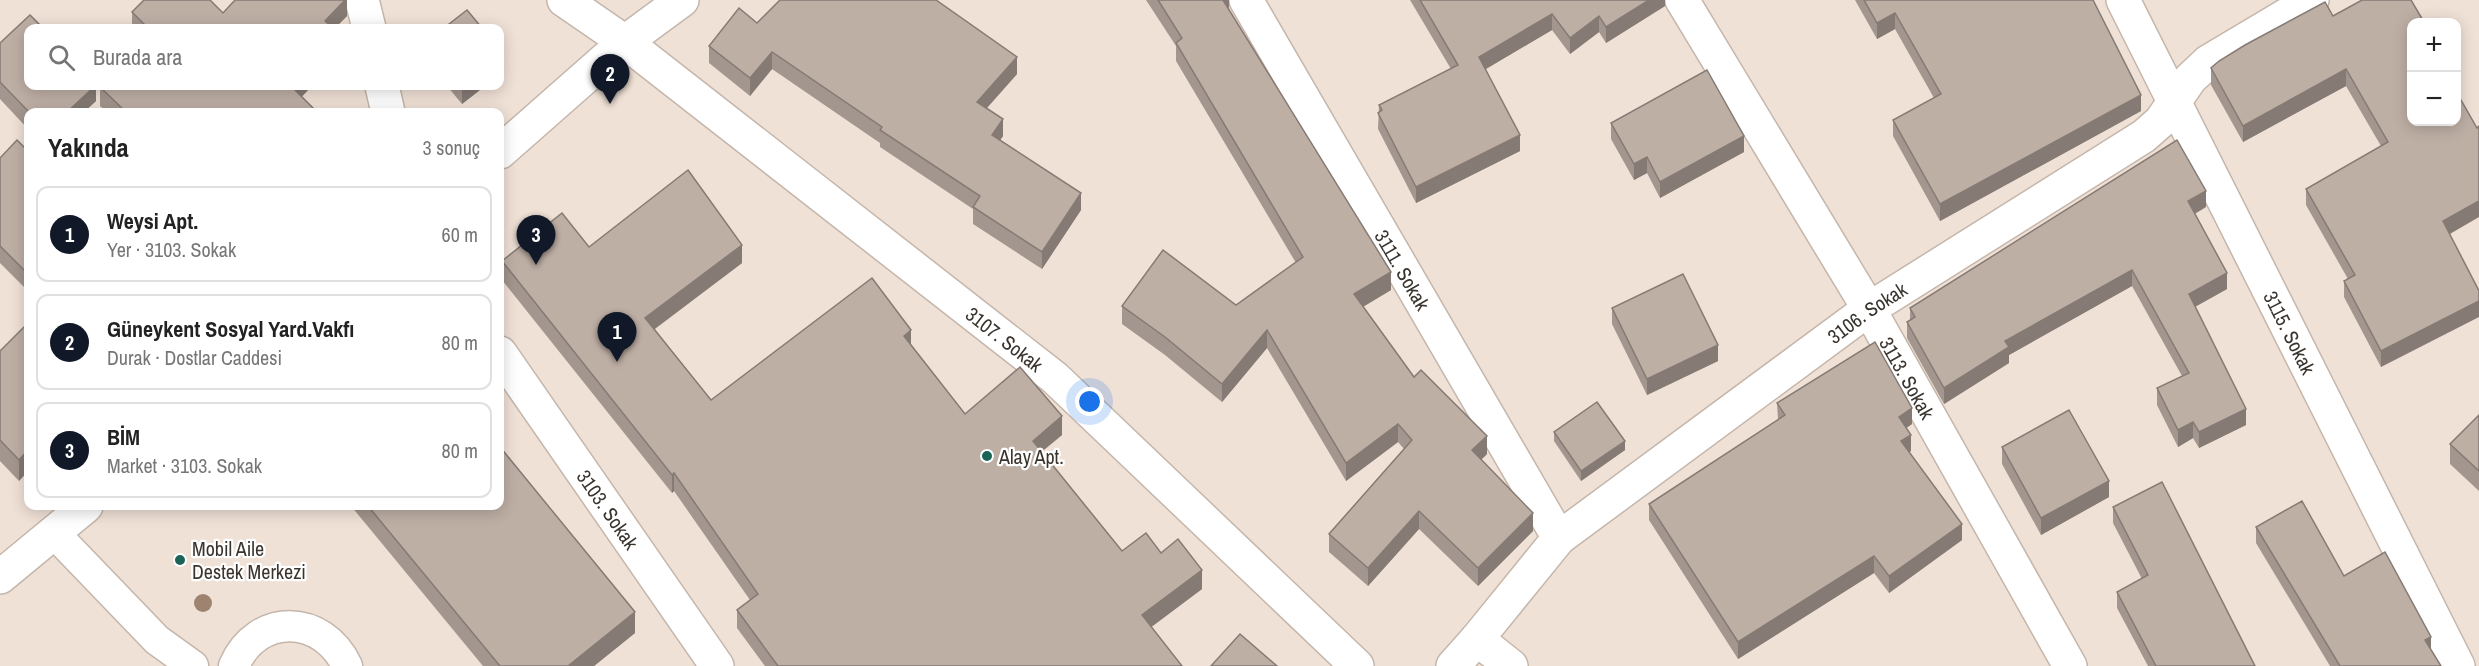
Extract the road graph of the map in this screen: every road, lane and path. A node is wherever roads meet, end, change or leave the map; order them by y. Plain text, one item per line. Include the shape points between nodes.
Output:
1 (362, 0) edge
2 (564, 0) edge
3 (682, 0) edge
4 (1246, 0) edge
5 (1682, 0) edge
6 (2123, 0) edge
7 (2312, 0) edge
8 (368, 24) edge
9 (625, 42) junction
10 (383, 90) edge
11 (2174, 102) junction
12 (387, 108) edge
13 (504, 148) edge
14 (1869, 309) junction
15 (504, 359) edge
16 (81, 510) edge
17 (54, 533) junction
18 (1559, 538) junction
19 (0, 577) edge
20 (1477, 639) junction
21 (193, 666) edge
22 (234, 666) edge
23 (347, 666) edge
24 (717, 666) edge
25 (1357, 666) edge
26 (1453, 666) edge
27 (1511, 666) edge
28 (2070, 666) edge
29 (2458, 666) edge

1 - 8 street
2 - 9 street, 3107. Sokak
3 - 9 street
4 - 18 street, 3111. Sokak
5 - 14 street, 3113. Sokak
6 - 11 street, 3115. Sokak
7 - 11 street, 3106. Sokak via 2208,62
9 - 13 street
9 - 25 street, 3107. Sokak via 1055,378
10 - 12 street
11 - 14 street, 3106. Sokak via 2144,136
11 - 29 street, 3115. Sokak
14 - 18 street, 3106. Sokak
14 - 28 street, 3113. Sokak
15 - 24 street, 3103. Sokak
16 - 17 street
17 - 19 street
17 - 21 lane via 157,640
18 - 20 street, 3106. Sokak
20 - 26 street, 3106. Sokak
20 - 27 street
22 - 23 lane via 252,638 271,628 291,626 310,629 327,638

